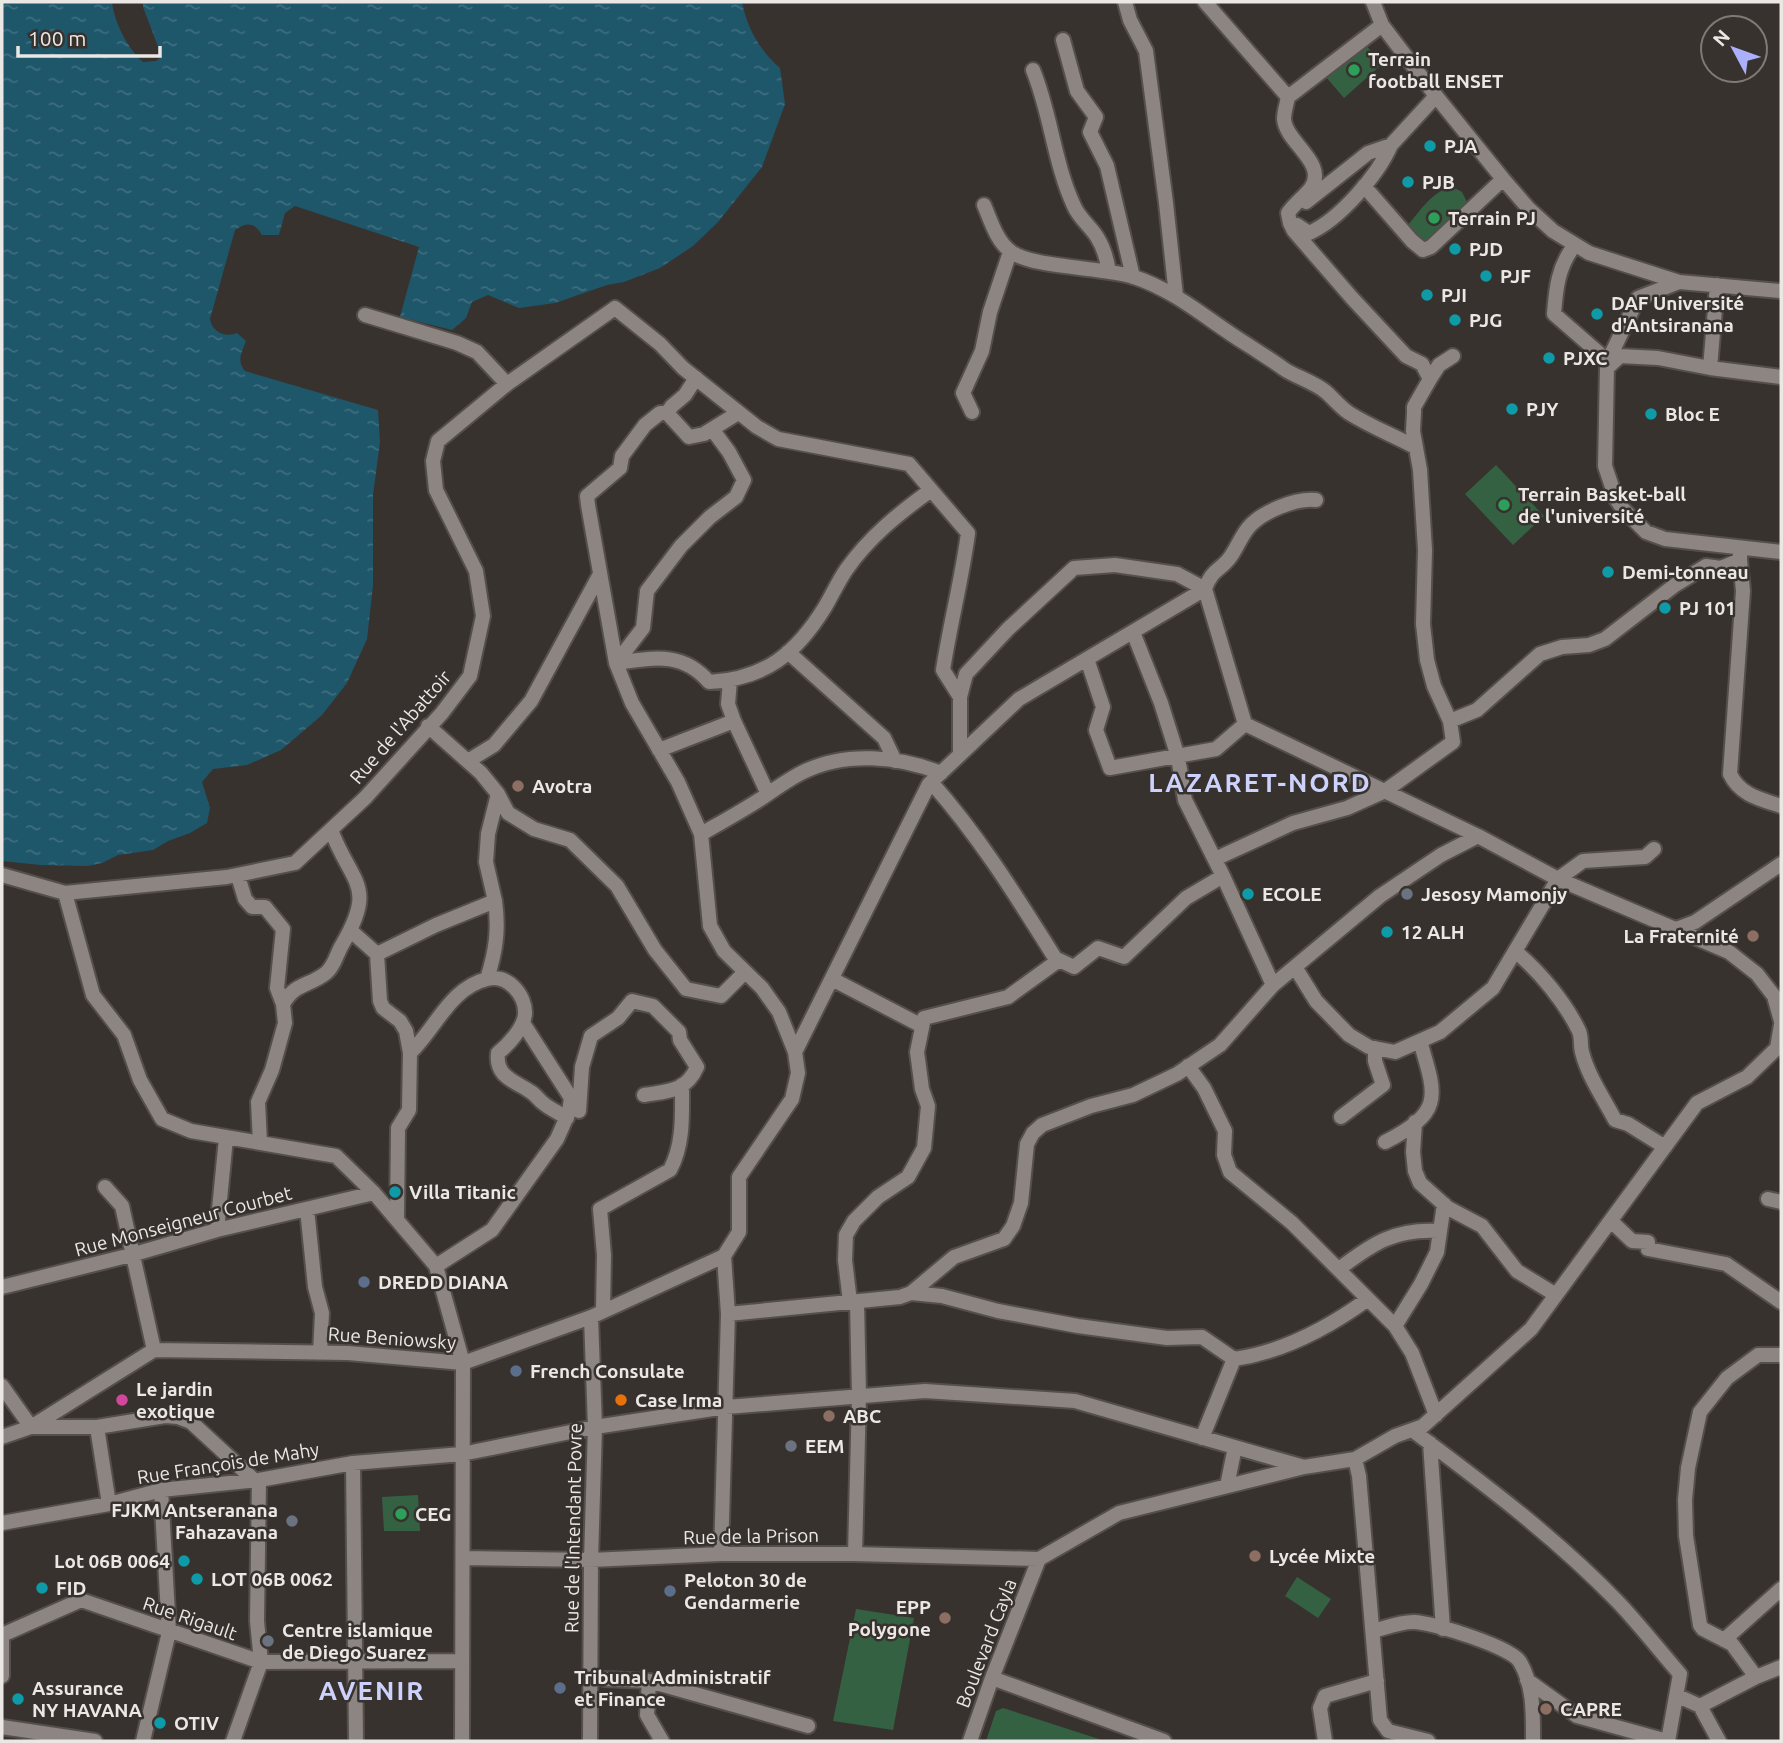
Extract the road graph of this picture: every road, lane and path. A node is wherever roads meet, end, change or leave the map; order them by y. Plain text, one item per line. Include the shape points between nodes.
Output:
1 (1125, 2) edge
2 (1205, 2) edge
3 (1373, 2) edge
4 (1382, 25) junction
5 (1063, 40) dead end
6 (1033, 70) dead end
7 (1436, 96) junction
8 (1288, 97) junction
9 (1391, 145) junction
10 (1503, 179) junction
11 (1364, 186) junction
12 (984, 205) dead end
13 (1574, 246) junction
14 (1010, 252) junction
15 (1109, 272) junction
16 (1133, 277) junction
17 (1678, 282) junction
18 (1717, 285) junction
19 (1781, 291) edge
20 (1176, 296) junction
21 (365, 315) dead end
22 (1453, 356) dead end
23 (1608, 364) junction
24 (1710, 368) junction
25 (1781, 377) edge
26 (696, 378) junction
27 (1430, 379) junction
28 (507, 384) junction
29 (738, 412) junction
30 (972, 412) dead end
31 (667, 413) junction
32 (712, 429) junction
33 (1415, 447) junction
34 (931, 490) junction
35 (1315, 500) dead end
36 (1781, 552) edge
37 (1740, 554) junction
38 (600, 574) junction
39 (1205, 589) junction
40 (1133, 632) junction
41 (788, 652) junction
42 (1087, 659) junction
43 (616, 663) junction
44 (730, 680) junction
45 (960, 697) junction
46 (1450, 721) junction
47 (734, 722) junction
48 (1245, 724) junction
49 (428, 726) junction
50 (659, 750) junction
51 (960, 754) junction
52 (1178, 757) junction
53 (468, 761) junction
54 (895, 761) junction
55 (936, 778) junction
56 (1385, 791) junction
57 (498, 794) junction
58 (768, 794) junction
59 (1781, 806) edge
60 (331, 830) junction
61 (701, 834) junction
62 (1478, 836) junction
63 (1654, 849) dead end
64 (1215, 859) junction
65 (1781, 864) edge
66 (2, 875) edge
67 (238, 876) junction
68 (1223, 876) junction
69 (1558, 879) junction
70 (65, 893) junction
71 (495, 901) junction
72 (1676, 929) junction
73 (351, 931) junction
74 (1515, 951) junction
75 (377, 954) junction
76 (1057, 961) junction
77 (1295, 967) junction
78 (745, 972) junction
79 (486, 979) junction
80 (832, 979) junction
81 (1273, 985) junction
82 (283, 1004) junction
83 (523, 1023) junction
84 (1781, 1023) edge
85 (922, 1026) junction
86 (1420, 1041) junction
87 (1376, 1048) junction
88 (795, 1052) junction
89 (410, 1053) junction
90 (1188, 1066) junction
91 (682, 1085) junction
92 (644, 1095) dead end
93 (568, 1115) junction
94 (1342, 1117) dead end
95 (1415, 1122) junction
96 (226, 1138) junction
97 (1385, 1142) dead end
98 (260, 1143) junction
99 (1665, 1147) junction
100 (105, 1187) dead end
101 (374, 1193) junction
102 (1444, 1204) junction
103 (306, 1209) junction
104 (397, 1219) junction
105 (1611, 1221) junction
106 (217, 1230) junction
107 (1440, 1231) junction
108 (131, 1255) junction
109 (724, 1256) junction
110 (436, 1266) junction
111 (1339, 1269) junction
112 (2, 1287) edge
113 (911, 1293) junction
114 (1556, 1295) junction
115 (1368, 1299) junction
116 (853, 1302) junction
117 (1781, 1302) edge
118 (597, 1313) junction
119 (728, 1314) junction
120 (1395, 1326) junction
121 (154, 1350) junction
122 (320, 1353) junction
123 (1781, 1355) edge
124 (1234, 1359) junction
125 (463, 1363) junction
126 (2, 1386) edge
127 (859, 1396) junction
128 (726, 1407) junction
129 (1436, 1415) junction
130 (97, 1426) junction
131 (31, 1427) junction
132 (595, 1427) junction
133 (1412, 1430) junction
134 (2, 1437) edge
135 (1202, 1438) junction
136 (1430, 1443) junction
137 (1235, 1447) junction
138 (462, 1454) junction
139 (1260, 1454) junction
140 (1355, 1459) junction
141 (353, 1463) junction
142 (1304, 1467) junction
143 (1255, 1479) junction
144 (257, 1480) junction
145 (1227, 1486) junction
146 (161, 1490) junction
147 (108, 1504) junction
148 (2, 1523) edge
149 (855, 1554) junction
150 (721, 1555) junction
151 (463, 1558) junction
152 (1039, 1559) junction
153 (591, 1560) junction
154 (1781, 1589) edge
155 (1443, 1629) junction
156 (1373, 1631) junction
157 (169, 1632) junction
158 (2, 1637) edge
159 (1724, 1640) junction
160 (357, 1661) junction
161 (460, 1661) junction
162 (261, 1662) junction
163 (1781, 1667) edge
164 (2, 1676) edge
165 (992, 1678) junction
166 (1756, 1678) junction
167 (604, 1679) dead end
168 (1527, 1680) junction
169 (649, 1681) junction
170 (1377, 1681) junction
171 (1678, 1696) junction
172 (1700, 1706) junction
173 (808, 1726) dead end
174 (2, 1727) edge
175 (95, 1741) edge
176 (143, 1741) edge
177 (233, 1741) edge
178 (356, 1741) edge
179 (462, 1741) edge
180 (590, 1741) edge
181 (662, 1741) edge
182 (970, 1741) edge
183 (1164, 1741) edge
184 (1325, 1741) edge
185 (1428, 1741) edge
186 (1533, 1741) edge
187 (1668, 1741) edge
188 (1719, 1741) edge

1 - 20 street via 1146,51
2 - 8 street
3 - 4 street
4 - 7 street
4 - 8 street
5 - 16 street via 1077,91 1096,117 1090,132 1108,166
6 - 15 street via 1065,184 1075,209 1097,236
7 - 9 street
7 - 10 street
8 - 27 street via 1284,119 1315,175 1312,187 1288,213 1290,223 1406,356 1422,364
9 - 11 street
9 - 11 street via 1368,153 1304,204 1295,212 1297,226 1309,233 1319,229
10 - 11 street via 1423,250
10 - 13 street via 1529,209
12 - 14 street
13 - 17 street
13 - 23 street via 1558,277 1554,314
14 - 15 street via 1024,260
14 - 30 street via 982,351 963,393
15 - 16 street
16 - 20 street
17 - 18 street
17 - 23 street via 1638,298
18 - 19 street
18 - 24 street
20 - 33 street via 1350,413
21 - 28 street via 477,352
22 - 27 street via 1439,365
23 - 24 street via 1620,356
23 - 37 street via 1605,466 1616,499 1646,532
24 - 25 street
26 - 28 street, Rue de l'Abattoir via 615,308
26 - 29 street
26 - 31 street
27 - 33 street via 1414,407
28 - 49 street, Rue de l'Abattoir via 438,441 433,461 436,490 476,570 484,615 470,676
29 - 32 street
29 - 34 street via 778,439 909,464
31 - 32 street via 689,437
31 - 38 street via 645,425 622,456 620,468 587,496
32 - 43 street via 744,480 736,496 681,546 647,590 643,628
33 - 46 street via 1425,550 1422,598 1427,660
34 - 41 street via 886,523 845,571 822,611
34 - 45 street via 968,533 943,670
35 - 39 street via 1304,499 1253,522
36 - 37 street
37 - 46 street via 1721,568 1706,566 1675,584 1605,639 1540,654 1477,710
37 - 59 street via 1743,592 1730,774 1745,792
38 - 43 street
38 - 53 street via 531,701 494,745
39 - 40 street
39 - 45 street via 1177,574 1115,565 1074,568 965,674
39 - 48 street
40 - 42 street
40 - 52 street
41 - 44 street via 772,666
41 - 54 street via 884,738
42 - 51 street via 1019,699
42 - 52 street via 1103,707 1096,730 1110,768
43 - 44 street via 672,658 699,670 709,682
43 - 50 street
44 - 47 street via 728,704
45 - 51 street
46 - 56 street via 1453,742
47 - 50 street
47 - 58 street
48 - 52 street via 1216,750
48 - 56 street
49 - 53 street
49 - 60 street, Rue de l'Abattoir
50 - 61 street
51 - 55 street
52 - 64 street via 1185,800
53 - 57 street
54 - 55 street via 918,764
54 - 58 street via 831,762 803,772
55 - 76 street
55 - 80 street
56 - 62 street
56 - 64 street via 1348,808 1293,823
57 - 71 street via 486,862
57 - 78 street via 508,813 534,829 570,840 617,886 655,950 686,989 721,996
58 - 61 street
60 - 67 street, Rue de l'Abattoir via 295,863
60 - 73 street via 361,900
61 - 78 street via 710,926 724,951
62 - 69 street
62 - 77 street via 1380,896
63 - 69 street via 1645,857 1583,861
64 - 68 street
65 - 72 street via 1695,922
66 - 70 street, Rue de l'Abattoir
67 - 70 street, Rue de l'Abattoir
67 - 82 street via 245,899 252,907 265,907 283,929 277,988
68 - 76 street via 1186,898 1124,957 1098,948 1074,967
68 - 81 street
69 - 72 street
69 - 74 street
70 - 96 street via 93,995 124,1035 156,1110 175,1126
71 - 75 street
71 - 79 street via 498,934
72 - 84 street via 1730,952 1757,974 1774,996
73 - 75 street
73 - 82 street via 329,972 290,991
74 - 86 street via 1493,988 1440,1032
74 - 99 street via 1530,963 1581,1034 1581,1050 1615,1120
75 - 89 street via 380,1001 406,1031
76 - 85 street via 1008,997 923,1018
77 - 81 street
77 - 87 street via 1316,1001 1349,1035
78 - 88 street via 779,1012
79 - 83 street via 498,977 517,990 525,1012
79 - 89 street via 450,1001
80 - 85 street
80 - 88 street
81 - 90 street via 1220,1045
82 - 98 street via 285,1023 258,1102
83 - 93 street via 571,1098
83 - 93 street via 498,1053 497,1062 513,1084
84 - 99 street via 1777,1048 1747,1077 1697,1103
85 - 116 street via 917,1052 928,1105 924,1148 908,1177 878,1198 846,1235 845,1260
86 - 87 street via 1395,1052
86 - 95 street via 1433,1082 1433,1100 1429,1111
87 - 94 street via 1383,1085
88 - 109 street via 798,1073 792,1099 738,1178 739,1232
89 - 104 street via 409,1110 398,1128
90 - 111 street via 1225,1131 1224,1154 1230,1172
90 - 113 street via 1133,1095 1042,1125 1027,1144 1021,1203 1004,1239 954,1257
91 - 92 street
91 - 93 street via 692,1078 696,1067 680,1032 653,1006 632,1001 618,1018 591,1037 582,1067 579,1112
91 - 118 street, Rue de l'Intendant Povre via 683,1125 670,1170 600,1209 604,1255
93 - 110 street via 557,1139 492,1230
95 - 97 street
95 - 102 street via 1415,1171 1420,1183
96 - 98 street
96 - 106 street
98 - 101 street via 336,1156
99 - 105 street
100 - 108 street via 122,1206
101 - 103 street, Rue Monseigneur Courbet
101 - 104 street
102 - 107 street
102 - 114 street via 1482,1226 1517,1271
103 - 106 street, Rue Monseigneur Courbet
103 - 122 street via 322,1312
104 - 110 street
105 - 114 street
105 - 117 street via 1632,1241 1648,1242 1648,1249 1726,1264
106 - 108 street, Rue Monseigneur Courbet
107 - 111 street via 1416,1229 1396,1234
107 - 120 street via 1437,1252
108 - 112 street, Rue Monseigneur Courbet
108 - 121 street
109 - 118 street, Rue Beniowsky
109 - 119 street
110 - 125 street
111 - 115 street
113 - 116 street
113 - 124 street via 1078,1326 1167,1338 1202,1337
114 - 129 street via 1531,1329
115 - 120 street
115 - 124 street via 1301,1340
116 - 119 street
116 - 127 street
118 - 125 street, Rue Beniowsky
118 - 132 street, Rue de l'Intendant Povre
119 - 128 street
120 - 129 street via 1412,1353
121 - 122 street, Rue Beniowsky
121 - 131 street
122 - 125 street, Rue Beniowsky
123 - 159 street via 1758,1355 1727,1378 1700,1412 1688,1468 1686,1536 1700,1625
124 - 135 street
125 - 138 street
126 - 131 street
127 - 128 street, Rue François de Mahy
127 - 135 street, Rue François de Mahy via 925,1391 1074,1401
127 - 149 street
128 - 132 street, Rue François de Mahy
128 - 150 street
129 - 133 street
130 - 131 street
130 - 144 street via 165,1416 191,1422
130 - 147 street
131 - 134 street
132 - 138 street, Rue François de Mahy
132 - 153 street, Rue de l'Intendant Povre
133 - 136 street
133 - 140 street
135 - 137 street, Rue François de Mahy
136 - 155 street
136 - 171 street via 1550,1538 1616,1600 1680,1674
137 - 139 street, Rue François de Mahy
137 - 145 street
138 - 141 street, Rue François de Mahy
138 - 151 street
139 - 142 street, Rue François de Mahy
139 - 143 street
140 - 142 street
140 - 156 street
141 - 144 street, Rue François de Mahy
141 - 160 street
142 - 143 street
143 - 145 street
144 - 146 street, Rue François de Mahy
144 - 162 street
145 - 152 street via 1119,1513
146 - 147 street, Rue François de Mahy
146 - 157 street
147 - 148 street, Rue François de Mahy
149 - 150 street, Rue de la Prison
149 - 152 street, Rue de la Prison
150 - 153 street, Rue de la Prison
151 - 153 street, Rue de la Prison
151 - 161 street
152 - 165 street, Boulevard Cayla
153 - 180 street, Rue de l'Intendant Povre
154 - 159 street
155 - 156 street via 1414,1622
155 - 168 street via 1506,1650 1520,1660
156 - 170 street
157 - 158 street, Rue Rigault via 81,1600
157 - 162 street, Rue Rigault
157 - 176 street
158 - 164 street
159 - 166 street via 1732,1644
160 - 161 street, Rue Rigault
160 - 162 street, Rue Rigault
160 - 178 street
161 - 179 street
162 - 177 street
163 - 166 street
165 - 182 street, Boulevard Cayla
165 - 183 street
166 - 172 street
167 - 169 street
168 - 186 street via 1532,1695
168 - 187 street via 1577,1716
169 - 173 street
169 - 181 street via 647,1715
170 - 184 street via 1325,1696 1320,1708
170 - 185 street via 1380,1720 1388,1731
171 - 172 street
171 - 187 street
172 - 188 street
174 - 175 street

